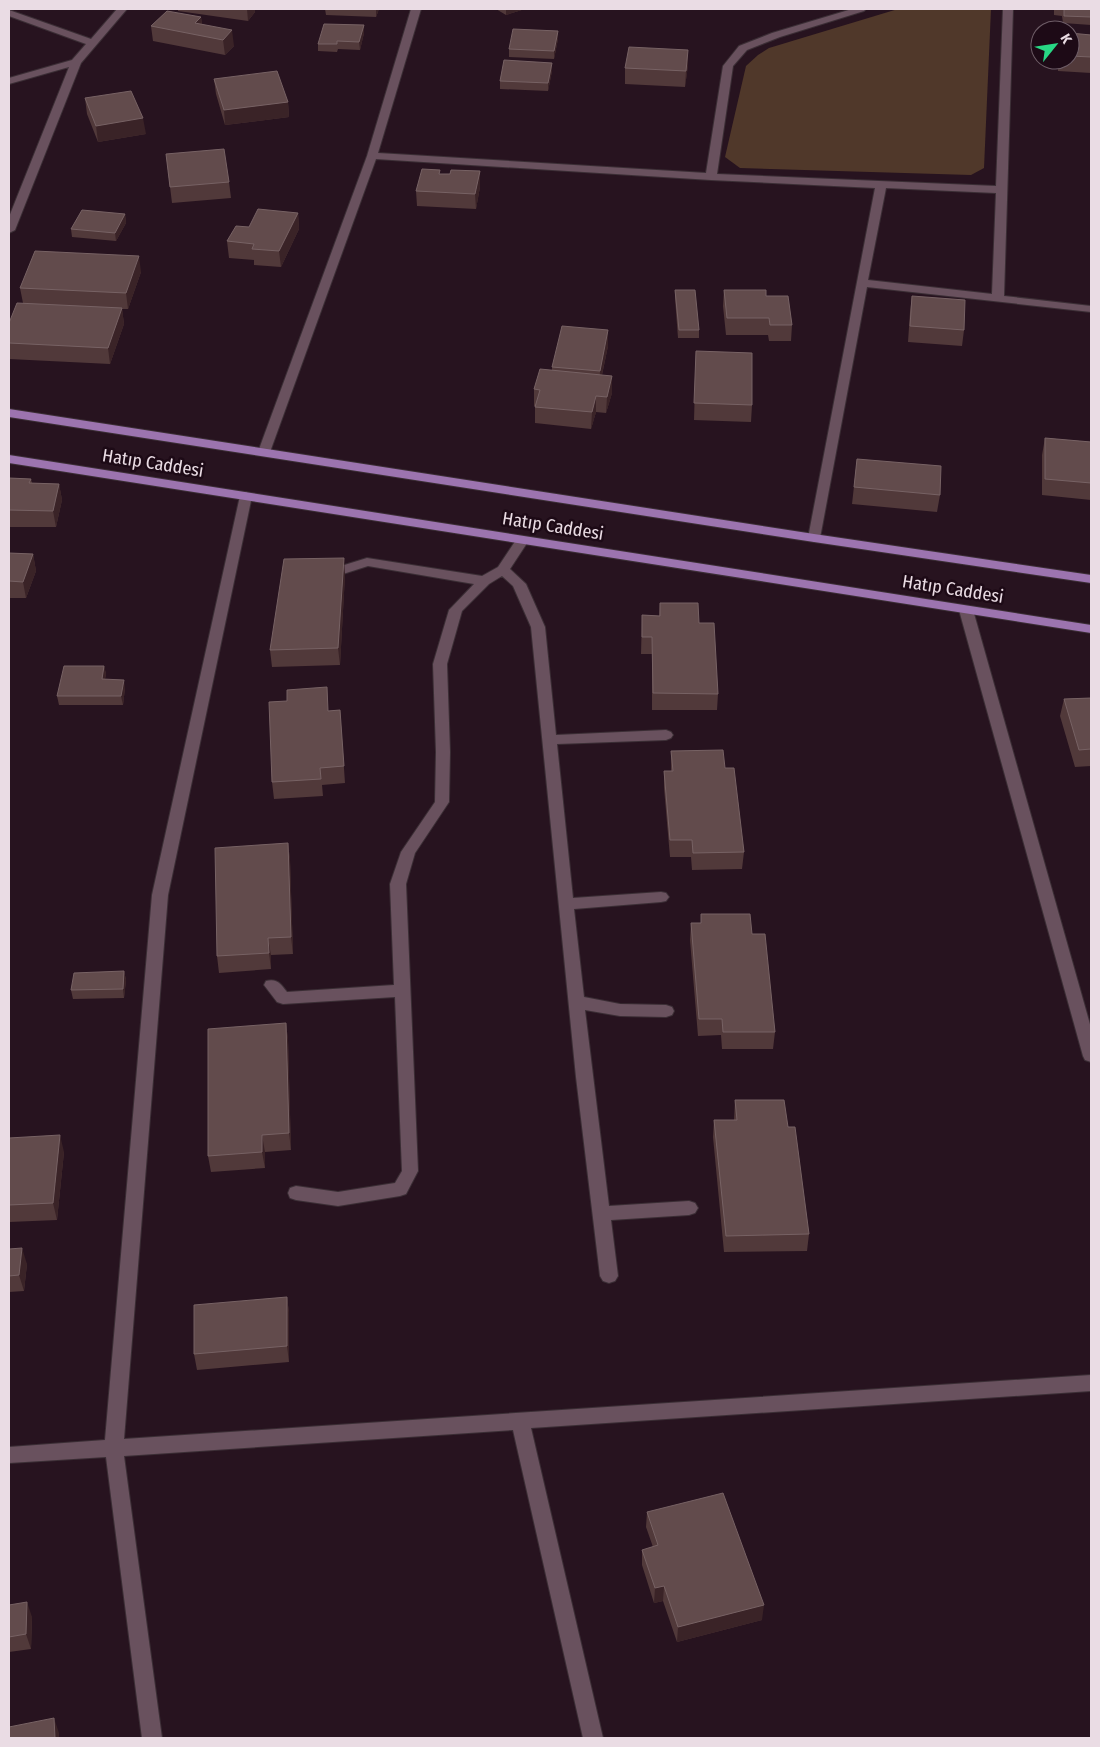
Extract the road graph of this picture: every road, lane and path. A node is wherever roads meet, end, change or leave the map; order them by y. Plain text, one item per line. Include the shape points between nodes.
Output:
1 (122, 9) edge
2 (416, 9) edge
3 (861, 9) edge
4 (1008, 9) edge
5 (9, 13) edge
6 (93, 42) junction
7 (76, 62) junction
8 (9, 81) edge
9 (372, 156) junction
10 (711, 177) junction
11 (881, 184) junction
12 (1002, 190) junction
13 (9, 230) edge
14 (863, 283) junction
15 (998, 298) junction
16 (1091, 308) edge
17 (9, 413) edge
18 (264, 452) junction
19 (9, 459) edge
20 (246, 496) junction
21 (814, 538) junction
22 (523, 540) junction
23 (343, 570) edge
24 (503, 570) junction
25 (1091, 579) edge
26 (484, 581) junction
27 (966, 610) junction
28 (1091, 629) edge
29 (666, 735) dead end
30 (549, 740) junction
31 (661, 897) dead end
32 (566, 904) junction
33 (272, 985) dead end
34 (401, 991) junction
35 (576, 1002) junction
36 (666, 1011) dead end
37 (1091, 1056) edge
38 (296, 1193) dead end
39 (689, 1208) dead end
40 (601, 1214) junction
41 (609, 1276) dead end
42 (1091, 1383) edge
43 (520, 1421) junction
44 (114, 1448) junction
45 (9, 1455) edge
46 (152, 1738) edge
47 (593, 1738) edge

1 - 6 street
2 - 9 street
3 - 10 street via 743,48 728,66
4 - 12 street
5 - 6 street
6 - 7 street
7 - 8 street
7 - 13 street
9 - 10 street
9 - 18 street
10 - 11 street
11 - 12 street
11 - 14 street
12 - 15 street
14 - 15 street
14 - 21 street
15 - 16 street
17 - 18 main road, Hatıp Caddesi
18 - 21 main road, Hatıp Caddesi
19 - 20 main road, Hatıp Caddesi
20 - 22 main road, Hatıp Caddesi
20 - 44 street via 160,895
21 - 25 main road, Hatıp Caddesi
22 - 24 street
22 - 27 main road, Hatıp Caddesi
23 - 26 street via 367,562
24 - 26 street
24 - 30 street via 519,584 538,627
26 - 34 street via 456,610 440,664 442,802 408,852 398,884
27 - 28 main road, Hatıp Caddesi
27 - 37 street
29 - 30 street
30 - 32 street
31 - 32 street
32 - 35 street
33 - 34 street via 282,998
34 - 38 street via 410,1171 400,1189 338,1199
35 - 36 street via 620,1010
35 - 40 street
39 - 40 street
40 - 41 street
42 - 43 street
43 - 44 street
43 - 47 street
44 - 45 street
44 - 46 street

